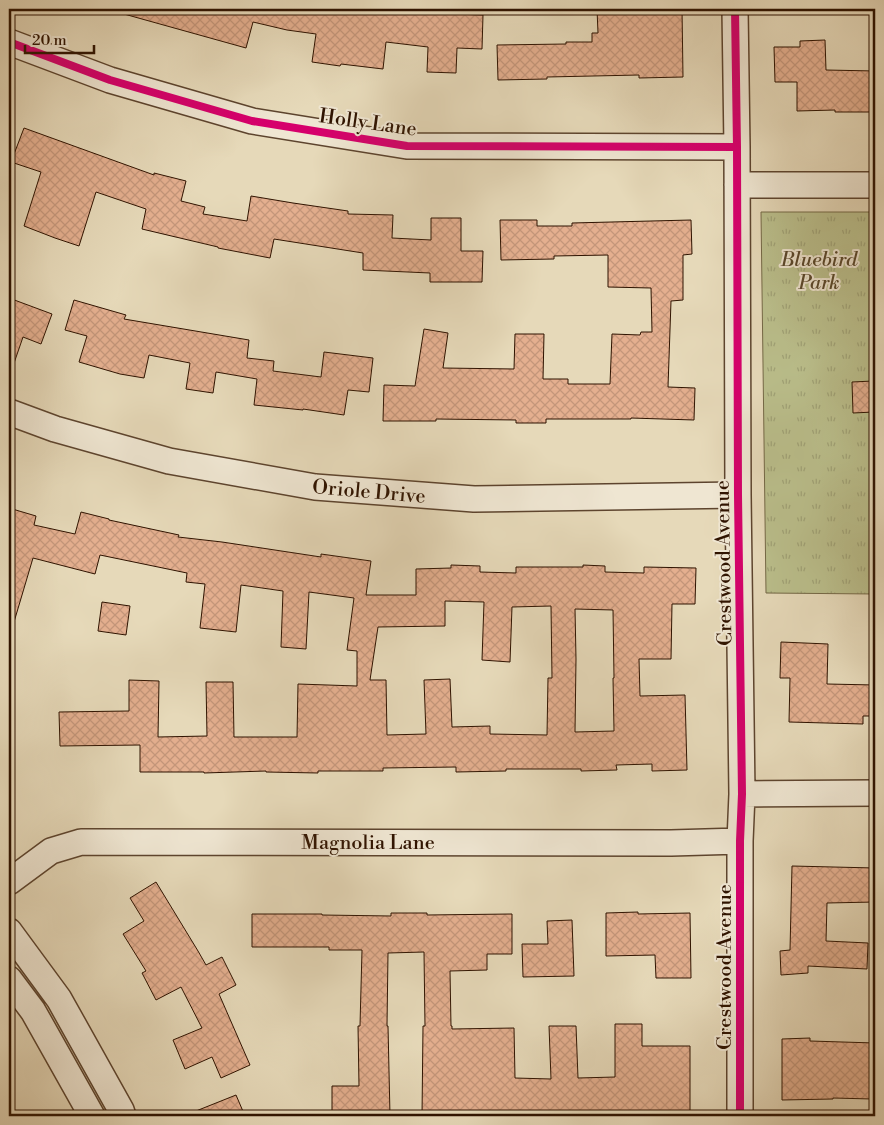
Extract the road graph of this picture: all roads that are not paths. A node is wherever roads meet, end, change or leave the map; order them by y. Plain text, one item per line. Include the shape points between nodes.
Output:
1 (735, 9) edge
2 (9, 42) edge
3 (737, 147) junction
4 (875, 185) edge
5 (737, 186) junction
6 (9, 412) edge
7 (738, 495) junction
8 (875, 793) edge
9 (742, 794) junction
10 (740, 840) junction
11 (9, 882) edge
12 (9, 931) edge
13 (9, 979) edge
14 (92, 1116) edge
15 (123, 1116) edge
16 (740, 1116) edge

1 - 3 street, Crestwood Avenue
2 - 3 street, Holly Lane via 110,80 252,121 407,146
3 - 5 street, Crestwood Avenue
4 - 5 street
5 - 7 street, Crestwood Avenue
6 - 7 street, Oriole Drive via 169,461 315,487 474,499
7 - 9 street, Crestwood Avenue
8 - 9 street
9 - 10 street, Crestwood Avenue
10 - 11 street, Magnolia Lane via 671,843 80,842 51,851
10 - 16 street, Crestwood Avenue
12 - 15 street via 59,999
13 - 14 street via 33,1011

